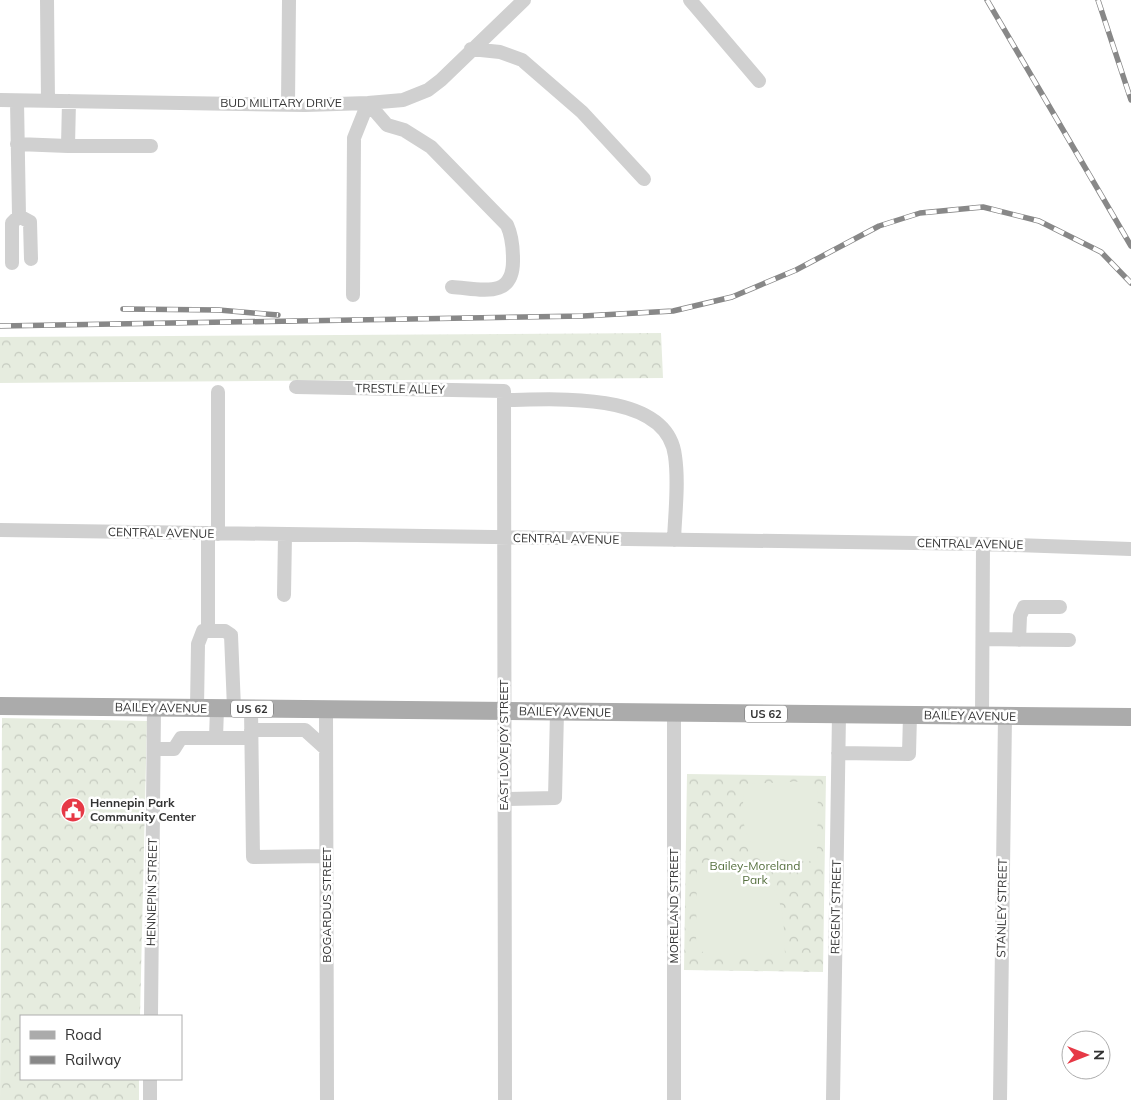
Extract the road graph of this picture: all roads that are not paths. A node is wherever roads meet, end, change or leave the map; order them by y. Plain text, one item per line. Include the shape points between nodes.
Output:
1 (47, 0) edge
2 (289, 0) edge
3 (690, 0) edge
4 (518, 3) edge
5 (471, 50) junction
6 (759, 80) dead end
7 (0, 100) edge
8 (17, 101) junction
9 (48, 101) junction
10 (69, 101) junction
11 (368, 103) junction
12 (288, 105) junction
13 (17, 144) junction
14 (68, 146) junction
15 (151, 146) dead end
16 (644, 179) dead end
17 (19, 216) junction
18 (31, 259) dead end
19 (12, 263) dead end
20 (452, 287) dead end
21 (353, 296) dead end
22 (296, 387) dead end
23 (218, 392) dead end
24 (504, 395) junction
25 (0, 530) edge
26 (213, 533) junction
27 (285, 534) junction
28 (503, 538) junction
29 (674, 540) junction
30 (983, 544) junction
31 (1131, 549) edge
32 (284, 595) dead end
33 (1060, 607) dead end
34 (208, 631) junction
35 (982, 639) junction
36 (1019, 640) junction
37 (1069, 640) dead end
38 (0, 706) edge
39 (154, 708) junction
40 (197, 708) junction
41 (234, 708) junction
42 (326, 709) junction
43 (504, 711) junction
44 (557, 712) junction
45 (674, 713) junction
46 (838, 714) junction
47 (910, 715) junction
48 (982, 716) junction
49 (1005, 716) junction
50 (1131, 717) edge
51 (251, 734) junction
52 (216, 738) junction
53 (154, 749) junction
54 (326, 749) junction
55 (838, 752) junction
56 (504, 799) junction
57 (326, 856) junction
58 (151, 1015) edge
59 (150, 1080) edge
60 (150, 1100) edge
61 (327, 1100) edge
62 (505, 1100) edge
63 (674, 1100) edge
64 (833, 1100) edge
65 (1000, 1100) edge

1 - 9 street
2 - 12 street
3 - 6 street
4 - 5 street, BUD MILITARY DRIVE
5 - 11 street, BUD MILITARY DRIVE via 441,80 416,96
5 - 16 street via 500,52 522,60 582,112
7 - 8 street, BUD MILITARY DRIVE
8 - 9 street, BUD MILITARY DRIVE
8 - 13 street
9 - 10 street, BUD MILITARY DRIVE
10 - 12 street, BUD MILITARY DRIVE
10 - 14 street
11 - 12 street, BUD MILITARY DRIVE
11 - 20 street via 387,125 404,130 431,147 509,229 514,273 507,284 494,290
11 - 21 street via 354,138
13 - 14 street
13 - 17 street
14 - 15 street
17 - 18 street via 30,222
17 - 19 street via 12,224
22 - 24 street, TRESTLE ALLEY
23 - 26 street
24 - 28 street, EAST LOVEJOY STREET
24 - 29 street, TRESTLE ALLEY via 589,399 619,405 654,420 668,435 675,455
25 - 26 street, CENTRAL AVENUE
26 - 27 street, CENTRAL AVENUE
26 - 34 street
27 - 28 street, CENTRAL AVENUE
27 - 32 street
28 - 29 street, CENTRAL AVENUE
28 - 43 street, EAST LOVEJOY STREET
29 - 30 street, CENTRAL AVENUE
30 - 31 street, CENTRAL AVENUE
30 - 35 street
33 - 36 street via 1024,607 1020,616
34 - 40 street via 204,631 198,644
34 - 41 street via 225,631 231,635
35 - 36 street
35 - 48 street
36 - 37 street
38 - 39 main road, BAILEY AVENUE / US 62
39 - 40 main road, BAILEY AVENUE / US 62
39 - 53 street, HENNEPIN STREET
40 - 41 main road, BAILEY AVENUE / US 62
41 - 42 main road, BAILEY AVENUE / US 62
41 - 51 street
41 - 52 street
42 - 43 main road, BAILEY AVENUE / US 62
42 - 54 street, BOGARDUS STREET
43 - 44 main road, BAILEY AVENUE / US 62
43 - 56 street, EAST LOVEJOY STREET
44 - 45 main road, BAILEY AVENUE / US 62
44 - 56 street via 555,798
45 - 46 main road, BAILEY AVENUE / US 62
45 - 63 street, MORELAND STREET
46 - 47 main road, BAILEY AVENUE / US 62
46 - 55 street, REGENT STREET
47 - 48 main road, BAILEY AVENUE / US 62
47 - 55 street via 909,754
48 - 49 main road, BAILEY AVENUE / US 62
49 - 50 main road, BAILEY AVENUE / US 62
49 - 65 street, STANLEY STREET
51 - 52 street
51 - 54 street via 305,730
51 - 57 street via 253,857
52 - 53 street via 181,738 174,749
53 - 58 street, HENNEPIN STREET
54 - 57 street, BOGARDUS STREET
55 - 64 street, REGENT STREET
56 - 62 street, EAST LOVEJOY STREET
57 - 61 street, BOGARDUS STREET
59 - 60 street

